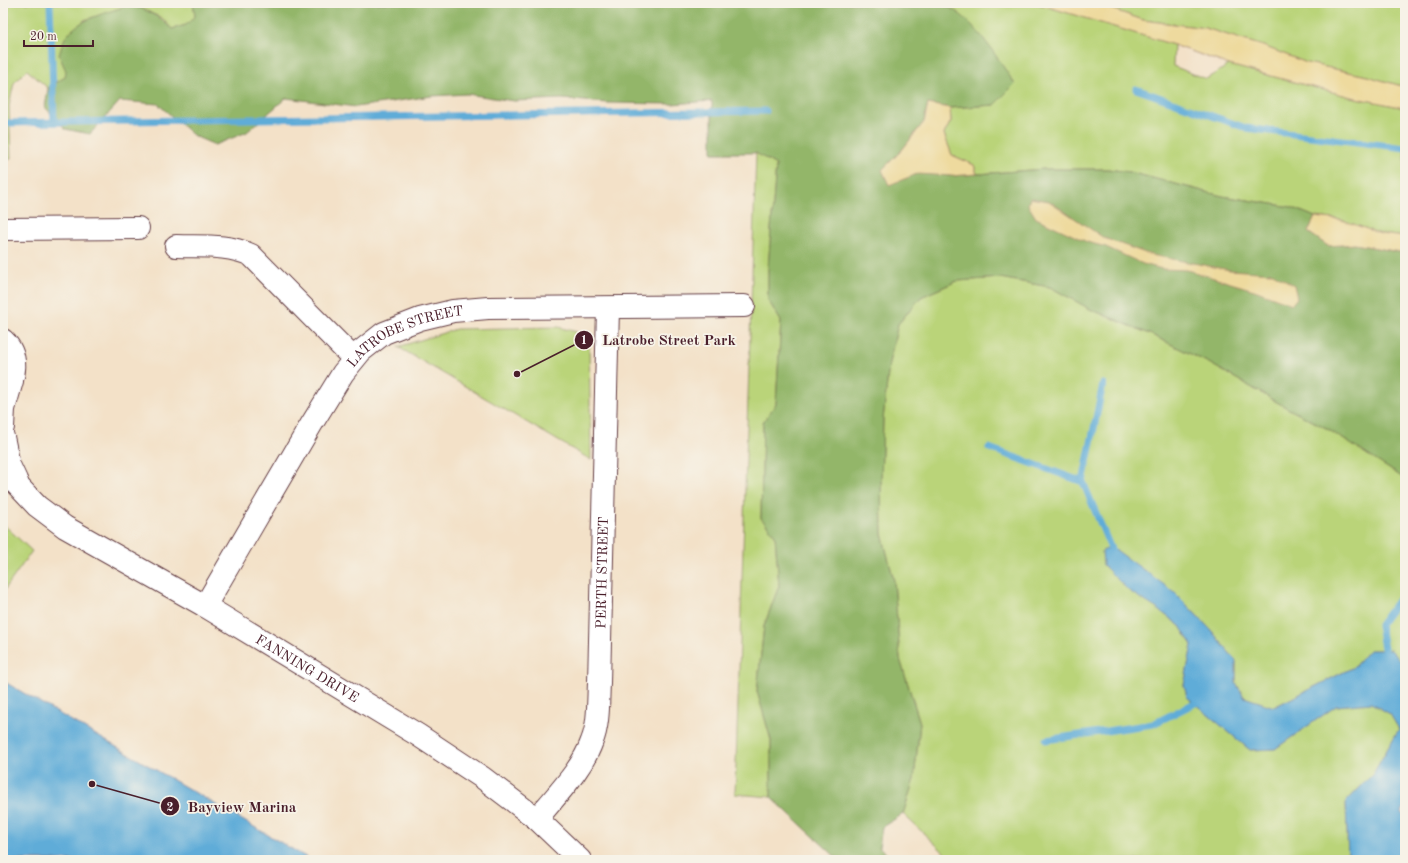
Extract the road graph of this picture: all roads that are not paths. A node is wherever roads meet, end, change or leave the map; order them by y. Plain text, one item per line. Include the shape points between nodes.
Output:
1 (138, 228) dead end
2 (3, 229) edge
3 (176, 246) dead end
4 (744, 306) dead end
5 (608, 308) junction
6 (4, 340) edge
7 (354, 358) junction
8 (8, 386) edge
9 (3, 427) edge
10 (3, 437) edge
11 (3, 470) edge
12 (23, 492) junction
13 (205, 606) junction
14 (537, 819) junction
15 (580, 860) edge

1 - 2 street
3 - 7 street via 228,247 251,255
4 - 5 street, LATROBE STREET
5 - 7 street, LATROBE STREET via 488,308 453,311 420,319 390,331
5 - 14 street, PERTH STREET via 599,683 595,729 593,740 579,766
6 - 8 street via 14,358 15,371
7 - 13 street, LATROBE STREET via 311,425
8 - 9 street
10 - 12 street, FANNING DRIVE via 14,479
11 - 12 street, FANNING DRIVE
12 - 13 street, FANNING DRIVE via 65,527
13 - 14 street, FANNING DRIVE via 448,754
14 - 15 street, FANNING DRIVE

